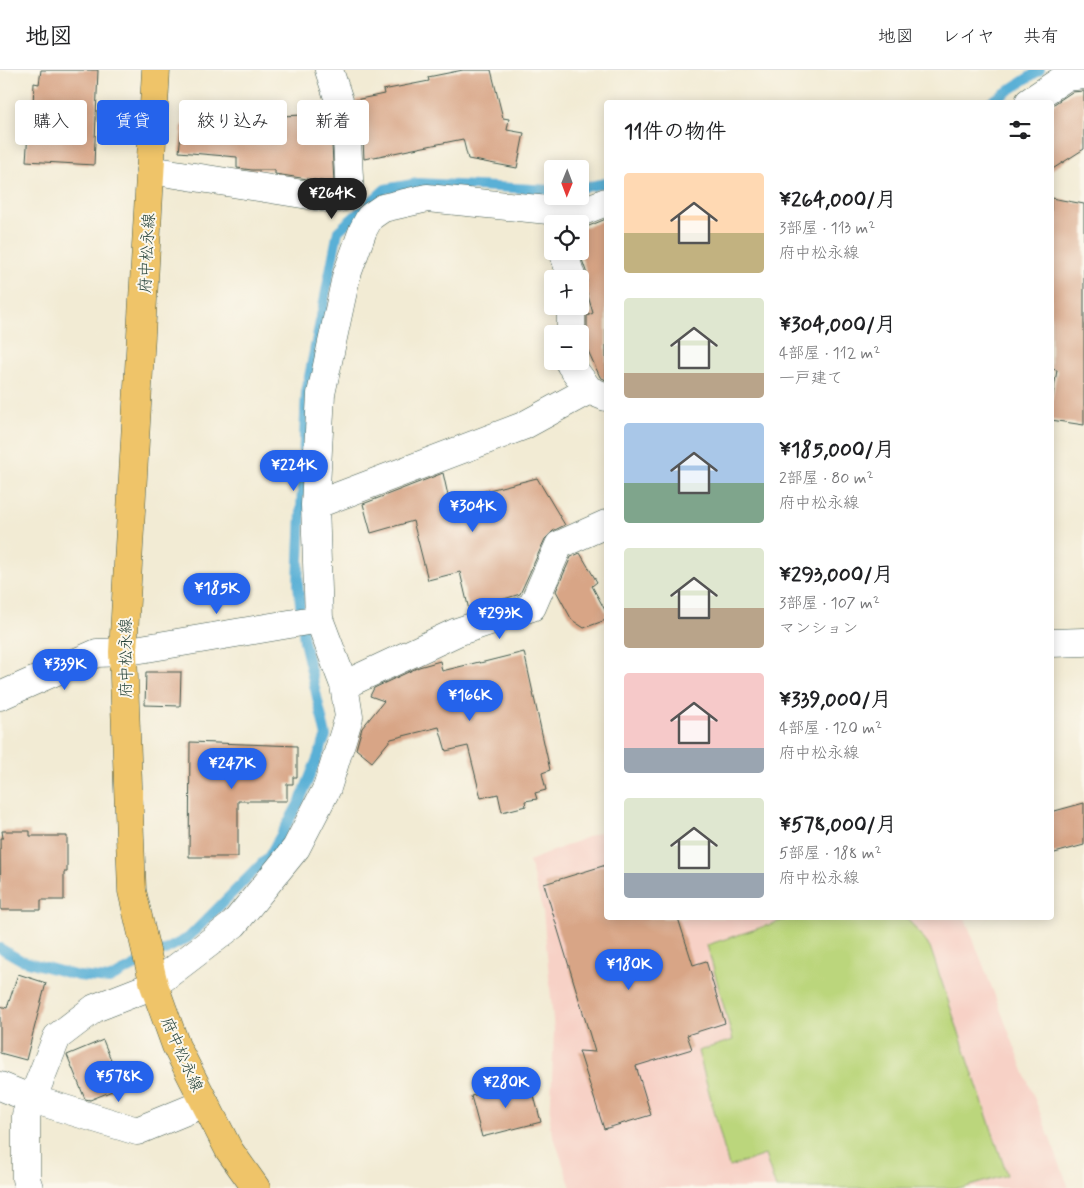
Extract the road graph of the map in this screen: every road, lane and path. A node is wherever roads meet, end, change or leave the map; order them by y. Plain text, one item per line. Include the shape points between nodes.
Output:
1 (156, 70) edge
2 (329, 70) edge
3 (1084, 75) edge
4 (1032, 100) edge
5 (150, 170) junction
6 (350, 196) junction
7 (604, 203) edge
8 (562, 215) edge
9 (544, 216) edge
10 (370, 217) junction
11 (576, 370) edge
12 (597, 393) edge
13 (315, 505) junction
14 (604, 525) edge
15 (319, 619) junction
16 (1084, 642) edge
17 (1054, 643) edge
18 (123, 652) junction
19 (344, 685) junction
20 (0, 696) edge
21 (154, 984) junction
22 (0, 1086) edge
23 (32, 1099) junction
24 (206, 1104) junction
25 (29, 1188) edge
26 (256, 1188) edge

1 - 5 main road, 府中松永線
2 - 6 street via 346,122
3 - 4 street via 1066,77
5 - 6 street via 334,199
5 - 18 main road, 府中松永線
6 - 10 street
7 - 8 street
9 - 10 street via 427,198 383,208
10 - 13 street via 362,230 346,277 321,394
11 - 12 street
12 - 13 street via 523,426
13 - 15 street
14 - 19 street via 559,544 532,607 458,632
15 - 18 street
15 - 19 street
16 - 17 street
18 - 20 street via 98,653
18 - 21 main road, 府中松永線 via 132,891
19 - 21 street via 349,716 327,788 296,848 234,924
21 - 23 street via 94,1008 56,1036
21 - 24 main road, 府中松永線 via 176,1046
22 - 23 street
23 - 24 street via 137,1131
23 - 25 street via 26,1115 26,1179
24 - 26 main road, 府中松永線 via 229,1150

